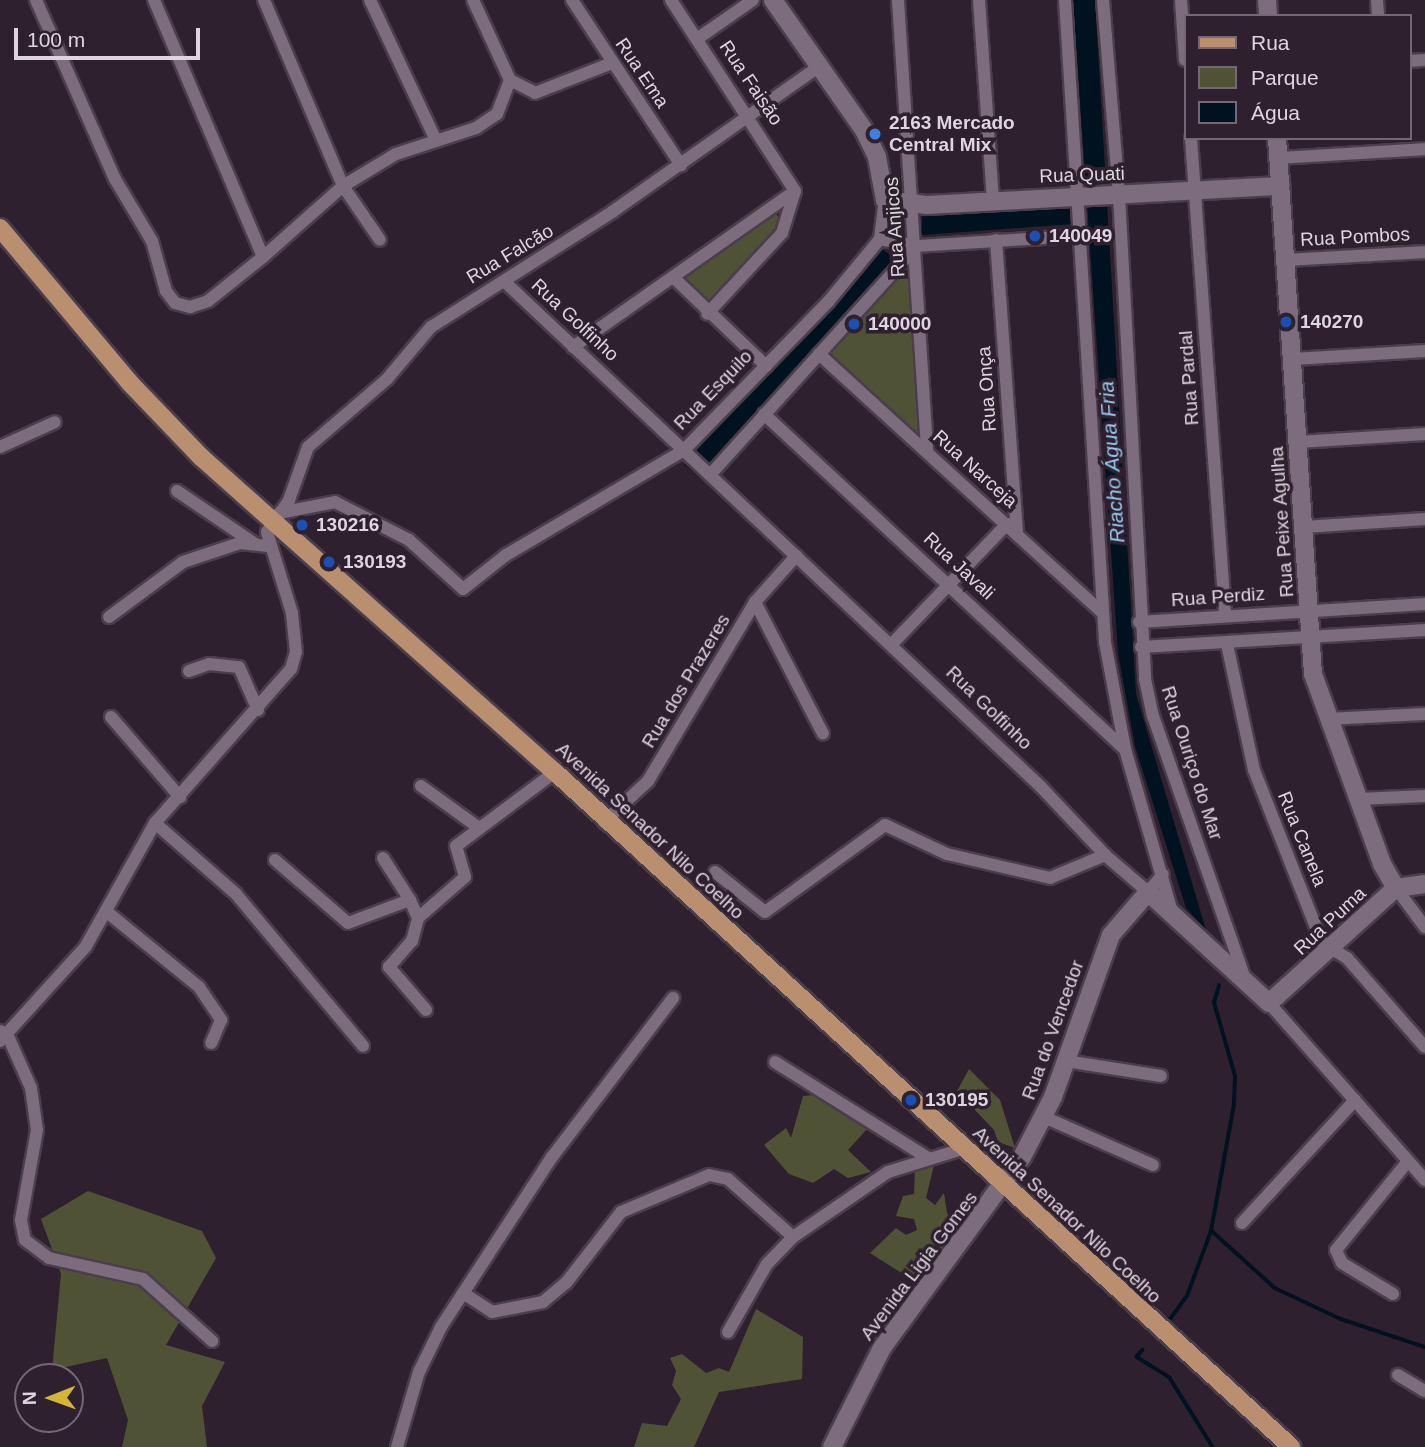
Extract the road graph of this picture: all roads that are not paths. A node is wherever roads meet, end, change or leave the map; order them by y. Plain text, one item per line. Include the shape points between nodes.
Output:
1 (36, 0) edge
2 (154, 0) edge
3 (264, 0) edge
4 (370, 0) edge
5 (473, 0) edge
6 (572, 0) edge
7 (671, 0) edge
8 (753, 0) edge
9 (773, 0) edge
10 (898, 0) edge
11 (979, 0) edge
12 (1065, 0) edge
13 (1103, 0) edge
14 (1181, 0) edge
15 (697, 39) junction
16 (1184, 45) edge
17 (612, 63) junction
18 (820, 66) junction
19 (510, 80) junction
20 (752, 117) junction
21 (435, 138) junction
22 (1191, 140) edge
23 (1278, 140) edge
24 (1388, 145) edge
25 (1425, 149) edge
26 (1279, 158) junction
27 (681, 166) junction
28 (344, 186) junction
29 (1280, 186) junction
30 (795, 191) junction
31 (1195, 192) junction
32 (1077, 195) junction
33 (1116, 195) junction
34 (885, 200) junction
35 (993, 201) junction
36 (912, 205) junction
37 (0, 228) edge
38 (1078, 231) junction
39 (880, 239) junction
40 (380, 240) dead end
41 (996, 240) junction
42 (917, 246) junction
43 (1425, 252) edge
44 (263, 257) junction
45 (1287, 260) junction
46 (673, 277) junction
47 (506, 283) junction
48 (707, 314) junction
49 (573, 347) junction
50 (1425, 351) edge
51 (819, 354) junction
52 (1293, 359) junction
53 (766, 366) junction
54 (764, 414) junction
55 (55, 422) dead end
56 (1425, 434) edge
57 (1298, 442) junction
58 (0, 447) edge
59 (685, 451) junction
60 (927, 452) junction
61 (708, 473) junction
62 (177, 491) dead end
63 (275, 518) junction
64 (1425, 519) edge
65 (1007, 524) junction
66 (1304, 527) junction
67 (1017, 534) junction
68 (262, 545) junction
69 (796, 556) junction
70 (949, 583) junction
71 (755, 602) junction
72 (1425, 604) edge
73 (1309, 610) junction
74 (1103, 613) junction
75 (1225, 615) junction
76 (109, 617) dead end
77 (1139, 622) junction
78 (1425, 630) edge
79 (1309, 637) junction
80 (1227, 644) junction
81 (891, 645) junction
82 (1141, 647) junction
83 (189, 671) dead end
84 (258, 710) junction
85 (1425, 714) edge
86 (111, 718) dead end
87 (1327, 719) junction
88 (823, 734) dead end
89 (1125, 749) junction
90 (555, 772) junction
91 (421, 786) dead end
92 (1425, 796) edge
93 (180, 797) junction
94 (1359, 799) junction
95 (604, 822) junction
96 (155, 823) junction
97 (479, 828) junction
98 (1105, 855) junction
99 (383, 858) dead end
100 (275, 860) dead end
101 (715, 872) dead end
102 (1163, 874) junction
103 (1425, 884) edge
104 (1396, 888) junction
105 (1147, 892) junction
106 (410, 900) junction
107 (107, 912) junction
108 (1173, 915) junction
109 (418, 918) junction
110 (1425, 927) edge
111 (1333, 949) junction
112 (1247, 985) junction
113 (673, 998) dead end
114 (1269, 1003) junction
115 (426, 1010) dead end
116 (2, 1035) edge
117 (211, 1043) dead end
118 (363, 1046) dead end
119 (1425, 1048) edge
120 (1066, 1061) junction
121 (775, 1062) dead end
122 (1161, 1076) dead end
123 (1354, 1100) junction
124 (1044, 1117) junction
125 (965, 1148) junction
126 (928, 1158) junction
127 (1408, 1161) junction
128 (1153, 1165) dead end
129 (1425, 1181) edge
130 (1003, 1186) junction
131 (1242, 1223) dead end
132 (793, 1237) junction
133 (463, 1293) junction
134 (1393, 1294) dead end
135 (728, 1332) dead end
136 (212, 1341) dead end
137 (1398, 1375) dead end
138 (1425, 1391) edge
139 (397, 1447) edge
140 (832, 1447) edge
141 (1292, 1447) edge

1 - 44 street via 115,179 152,241 171,300 190,307 208,301
2 - 44 street
3 - 28 street
4 - 21 street
5 - 19 street
6 - 17 street, Rua Ema
7 - 15 street, Rua Faisão
8 - 15 street
9 - 18 street
10 - 36 street, Rua Anjicos
11 - 35 street
12 - 32 street
13 - 33 street, Rua Ouriço do Mar
14 - 16 street
15 - 20 street, Rua Faisão
17 - 19 street via 535,93
17 - 27 street, Rua Ema
18 - 20 street, Rua Falcão
18 - 34 street via 877,157
19 - 21 street via 509,95 489,122
20 - 27 street, Rua Falcão
20 - 30 street, Rua Faisão
21 - 28 street
22 - 31 street, Rua Pardal
23 - 26 street, Rua Peixe Agulha
24 - 25 street
24 - 26 street
26 - 29 street, Rua Peixe Agulha
27 - 47 street, Rua Falcão
28 - 40 street
28 - 44 street
29 - 31 street, Rua Quati
29 - 45 street, Rua Peixe Agulha
30 - 46 street
30 - 48 street via 782,233
31 - 33 street, Rua Quati
31 - 75 street, Rua Pardal
32 - 33 street, Rua Quati
32 - 35 street, Rua Quati
32 - 38 street
33 - 77 street, Rua Ouriço do Mar
34 - 36 street, Rua Quati
34 - 39 street
35 - 36 street, Rua Quati
36 - 42 street, Rua Anjicos
37 - 63 main road, Avenida Senador Nilo Coelho via 129,382
38 - 41 street
38 - 74 street
39 - 42 street
39 - 53 street, Rua Esquilo
41 - 42 street
41 - 67 street, Rua Onça
42 - 51 street
42 - 60 street, Rua Anjicos
43 - 45 street, Rua Pombos
45 - 52 street, Rua Peixe Agulha
46 - 48 street
46 - 49 street
47 - 49 street, Rua Golfinho
47 - 63 street, Rua Falcão via 431,327 387,379 308,447
48 - 53 street
49 - 59 street, Rua Golfinho
50 - 52 street
51 - 54 street
51 - 60 street, Rua Narceja
52 - 57 street, Rua Peixe Agulha
53 - 59 street, Rua Esquilo
54 - 61 street
54 - 70 street, Rua Javali
55 - 58 street
56 - 57 street
57 - 66 street, Rua Peixe Agulha
59 - 61 street, Rua Golfinho
59 - 63 street, Rua Esquilo via 506,555 463,589 410,540 335,502
60 - 65 street, Rua Narceja
61 - 69 street, Rua Golfinho
62 - 68 street
63 - 68 street, Rua Falcão
63 - 90 main road, Avenida Senador Nilo Coelho
64 - 66 street
65 - 67 street, Rua Narceja
65 - 70 street
66 - 73 street, Rua Peixe Agulha
67 - 74 street, Rua Narceja
68 - 76 street via 221,546 183,562
68 - 84 street via 289,600 296,652 282,683
69 - 71 street, Rua dos Prazeres
69 - 81 street, Rua Golfinho
70 - 81 street
70 - 89 street, Rua Javali
71 - 88 street
71 - 95 street, Rua dos Prazeres via 681,734 636,796
72 - 73 street, Rua Perdiz
73 - 75 street, Rua Perdiz
73 - 79 street, Rua Peixe Agulha
74 - 89 street
75 - 77 street, Rua Perdiz
77 - 82 street, Rua Ouriço do Mar
78 - 79 street
79 - 80 street
79 - 87 street, Rua Peixe Agulha
80 - 82 street
80 - 111 street, Rua Canela via 1254,770 1322,943
81 - 98 street, Rua Golfinho
82 - 112 street, Rua Ouriço do Mar via 1153,716
83 - 84 street via 209,664 239,667
84 - 93 street
85 - 87 street
86 - 93 street
87 - 94 street, Rua Peixe Agulha
89 - 102 street
90 - 95 main road, Avenida Senador Nilo Coelho
90 - 97 street
91 - 97 street
92 - 94 street
93 - 96 street
94 - 104 street, Rua Peixe Agulha
95 - 125 main road, Avenida Senador Nilo Coelho
96 - 107 street
96 - 118 street via 236,894
97 - 109 street via 456,846 465,877
98 - 101 street via 1050,878 947,854 885,825 765,912
98 - 105 street, Rua Golfinho
99 - 106 street
100 - 106 street via 348,923
102 - 105 street
102 - 108 street
103 - 104 street, Rua Puma
104 - 110 street
104 - 111 street, Rua Puma
105 - 108 street, Rua Golfinho
105 - 120 street, Rua do Vencedor via 1111,935
106 - 109 street
107 - 116 street via 64,974
107 - 117 street via 198,986 221,1020
108 - 112 street, Rua Golfinho
109 - 115 street via 415,936 389,971
111 - 114 street, Rua Puma
111 - 119 street, Rua Canela
112 - 114 street, Rua Golfinho
113 - 133 street via 552,1157
114 - 123 street, Rua Golfinho
116 - 136 street via 31,1088 37,1130 21,1220 25,1240 49,1258 144,1279
120 - 122 street
120 - 124 street, Rua do Vencedor
121 - 126 street
123 - 127 street, Rua Golfinho
123 - 131 street
124 - 128 street
124 - 130 street, Rua do Vencedor
125 - 126 street
125 - 130 main road, Avenida Senador Nilo Coelho
126 - 132 street via 888,1172
127 - 129 street, Rua Golfinho
127 - 134 street via 1336,1250 1342,1264
130 - 140 street, Avenida Ligia Gomes via 882,1348
130 - 141 main road, Avenida Senador Nilo Coelho
132 - 133 street via 728,1180 709,1175 621,1212 566,1283 543,1302 492,1312
132 - 135 street via 767,1264
133 - 139 street via 430,1345
137 - 138 street

